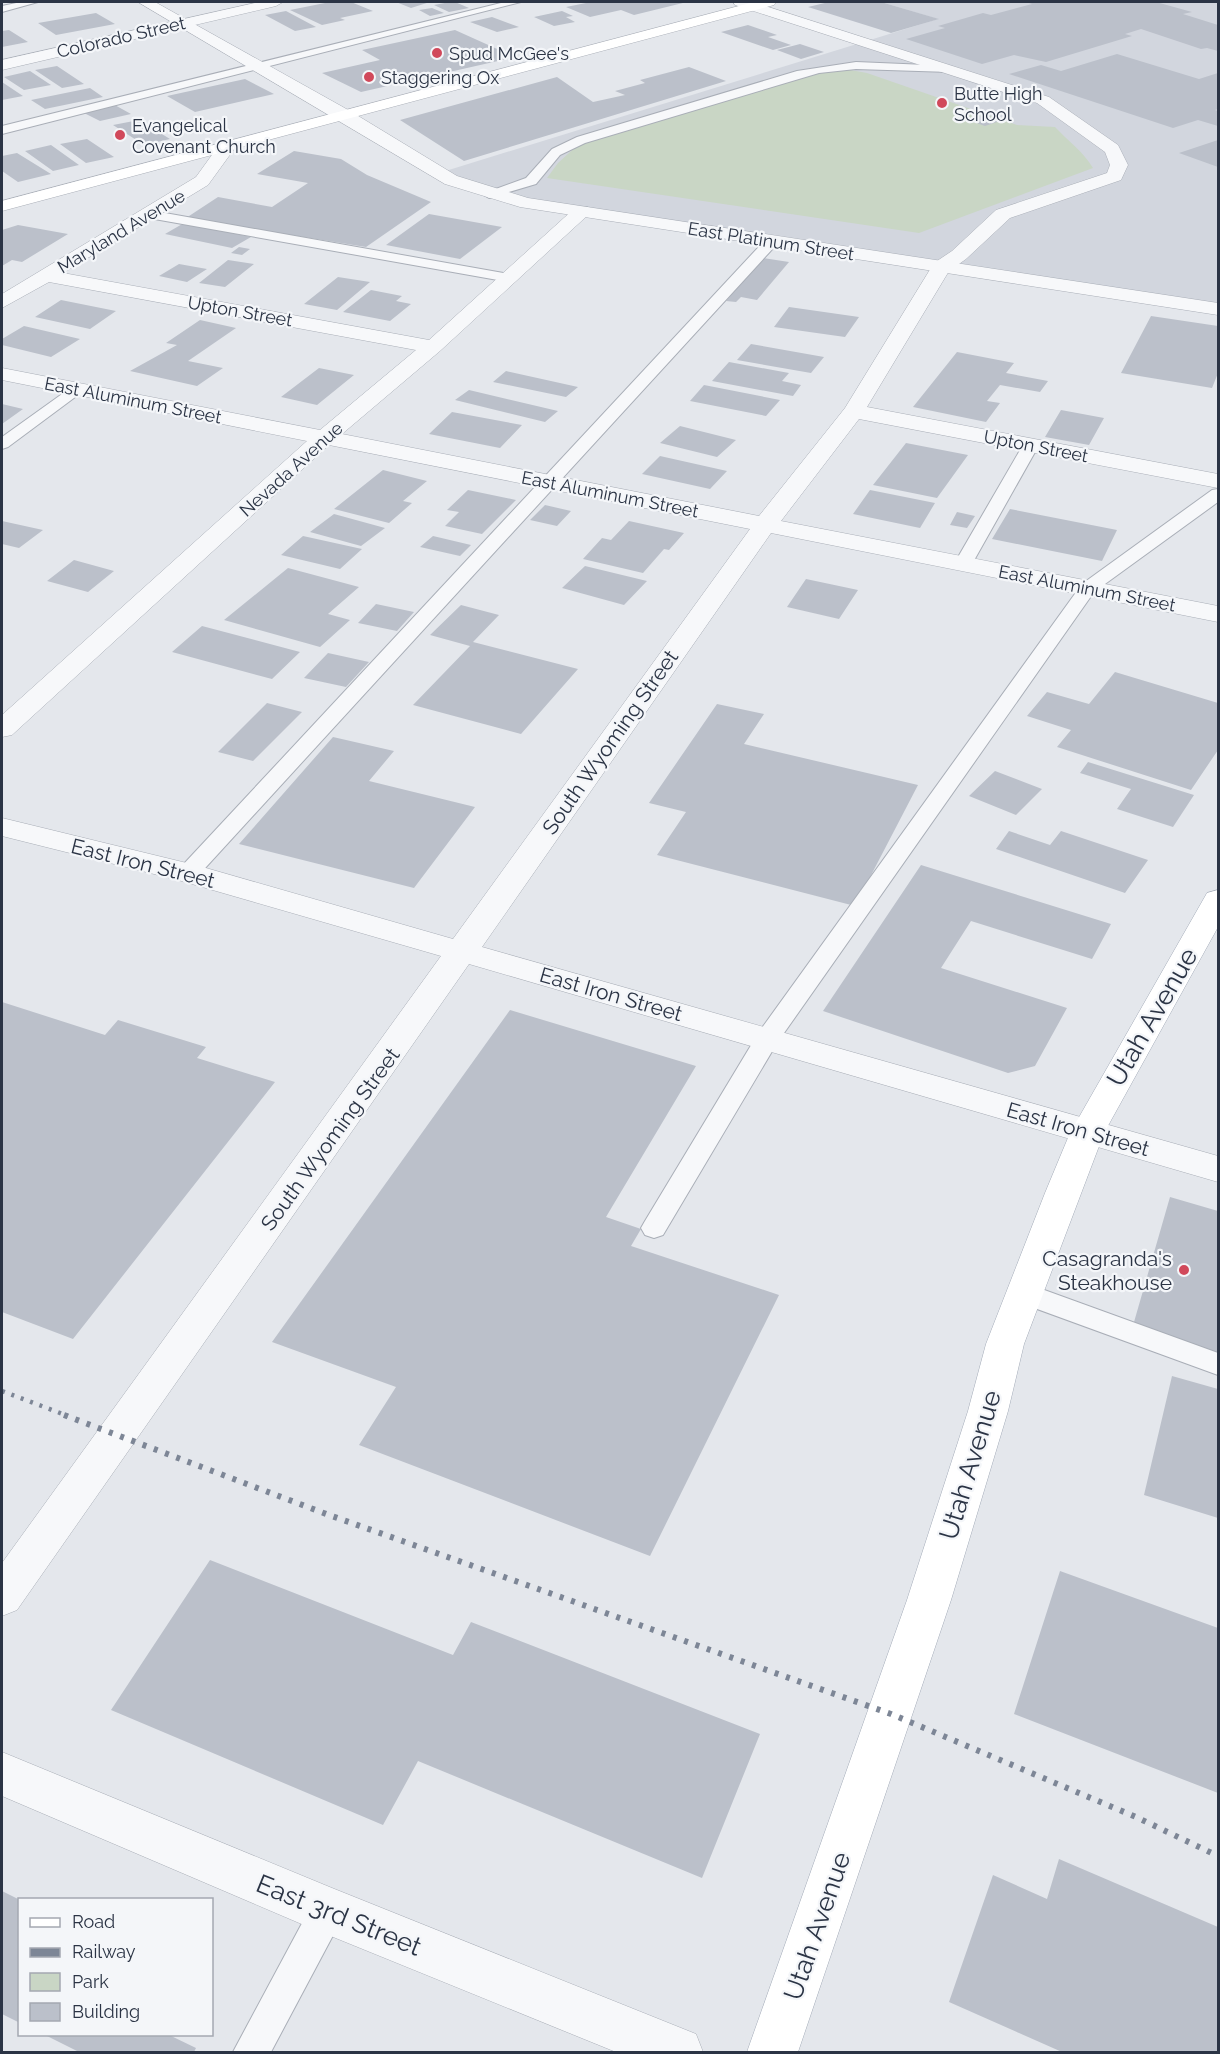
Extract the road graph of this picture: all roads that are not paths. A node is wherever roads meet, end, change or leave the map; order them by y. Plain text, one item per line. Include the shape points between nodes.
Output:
1 (33, 2) edge
2 (145, 2) edge
3 (276, 2) edge
4 (516, 2) edge
5 (754, 3) edge
6 (2, 9) edge
7 (183, 23) junction
8 (2, 65) edge
9 (257, 65) junction
10 (950, 69) junction
11 (344, 115) junction
12 (2, 130) edge
13 (228, 145) junction
14 (489, 194) junction
15 (2, 206) edge
16 (582, 211) junction
17 (148, 214) junction
18 (772, 241) junction
19 (941, 267) junction
20 (47, 276) junction
21 (509, 278) junction
22 (2, 302) edge
23 (1218, 309) edge
24 (433, 347) junction
25 (2, 374) edge
26 (76, 389) junction
27 (854, 411) junction
28 (326, 436) junction
29 (2, 444) edge
30 (1031, 445) junction
31 (1218, 481) edge
32 (550, 482) junction
33 (1218, 494) edge
34 (765, 525) junction
35 (963, 564) junction
36 (1088, 588) junction
37 (1218, 614) edge
38 (2, 729) edge
39 (2, 827) edge
40 (188, 873) junction
41 (1218, 900) edge
42 (461, 951) junction
43 (768, 1038) junction
44 (1087, 1133) junction
45 (1218, 1169) edge
46 (654, 1228) dead end
47 (1024, 1294) junction
48 (1218, 1364) edge
49 (2, 1597) edge
50 (2, 1774) edge
51 (328, 1911) junction
52 (251, 2052) edge
53 (678, 2052) edge
54 (772, 2052) edge

1 - 6 lane
2 - 7 street, East Platinum Street
3 - 7 street, Colorado Street
4 - 9 lane
5 - 10 street, South Wyoming Street
5 - 11 main road
7 - 8 street, Colorado Street
7 - 9 street, East Platinum Street
9 - 11 street, East Platinum Street
9 - 12 lane
10 - 14 lane via 822,67 581,140 556,152 531,181
10 - 19 street, South Wyoming Street via 1043,100 1112,149 1119,165 1115,176 1003,214
11 - 13 main road
11 - 14 street, East Platinum Street via 452,180
13 - 15 main road
13 - 17 street, Maryland Avenue via 202,182
14 - 16 street, East Platinum Street
16 - 18 street, East Platinum Street
16 - 21 street, Nevada Avenue
17 - 20 street, Maryland Avenue
17 - 21 lane
18 - 19 street, East Platinum Street
18 - 32 lane
19 - 23 street, East Platinum Street
19 - 27 street, South Wyoming Street
20 - 22 street, Maryland Avenue
20 - 24 street, Upton Street
21 - 24 street, Nevada Avenue
24 - 28 street, Nevada Avenue
25 - 26 street, East Aluminum Street
26 - 28 street, East Aluminum Street
26 - 29 lane
27 - 30 street, Upton Street
27 - 34 street, South Wyoming Street
28 - 32 street, East Aluminum Street
28 - 38 street, Nevada Avenue
30 - 31 street, Upton Street
30 - 35 lane
32 - 34 street, East Aluminum Street
32 - 40 lane
33 - 36 lane
34 - 35 street, East Aluminum Street
34 - 42 street, South Wyoming Street
35 - 36 street, East Aluminum Street
36 - 37 street, East Aluminum Street
36 - 43 lane
39 - 40 street, East Iron Street
40 - 42 street, East Iron Street
41 - 44 main road, Utah Avenue
42 - 43 street, East Iron Street
42 - 49 street, South Wyoming Street
43 - 44 street, East Iron Street
43 - 46 lane
44 - 45 street, East Iron Street
44 - 47 main road, Utah Avenue
47 - 48 lane
47 - 54 main road, Utah Avenue via 1005,1344 988,1411 921,1623
50 - 51 street, East 3rd Street
51 - 52 lane
51 - 53 street, East 3rd Street

